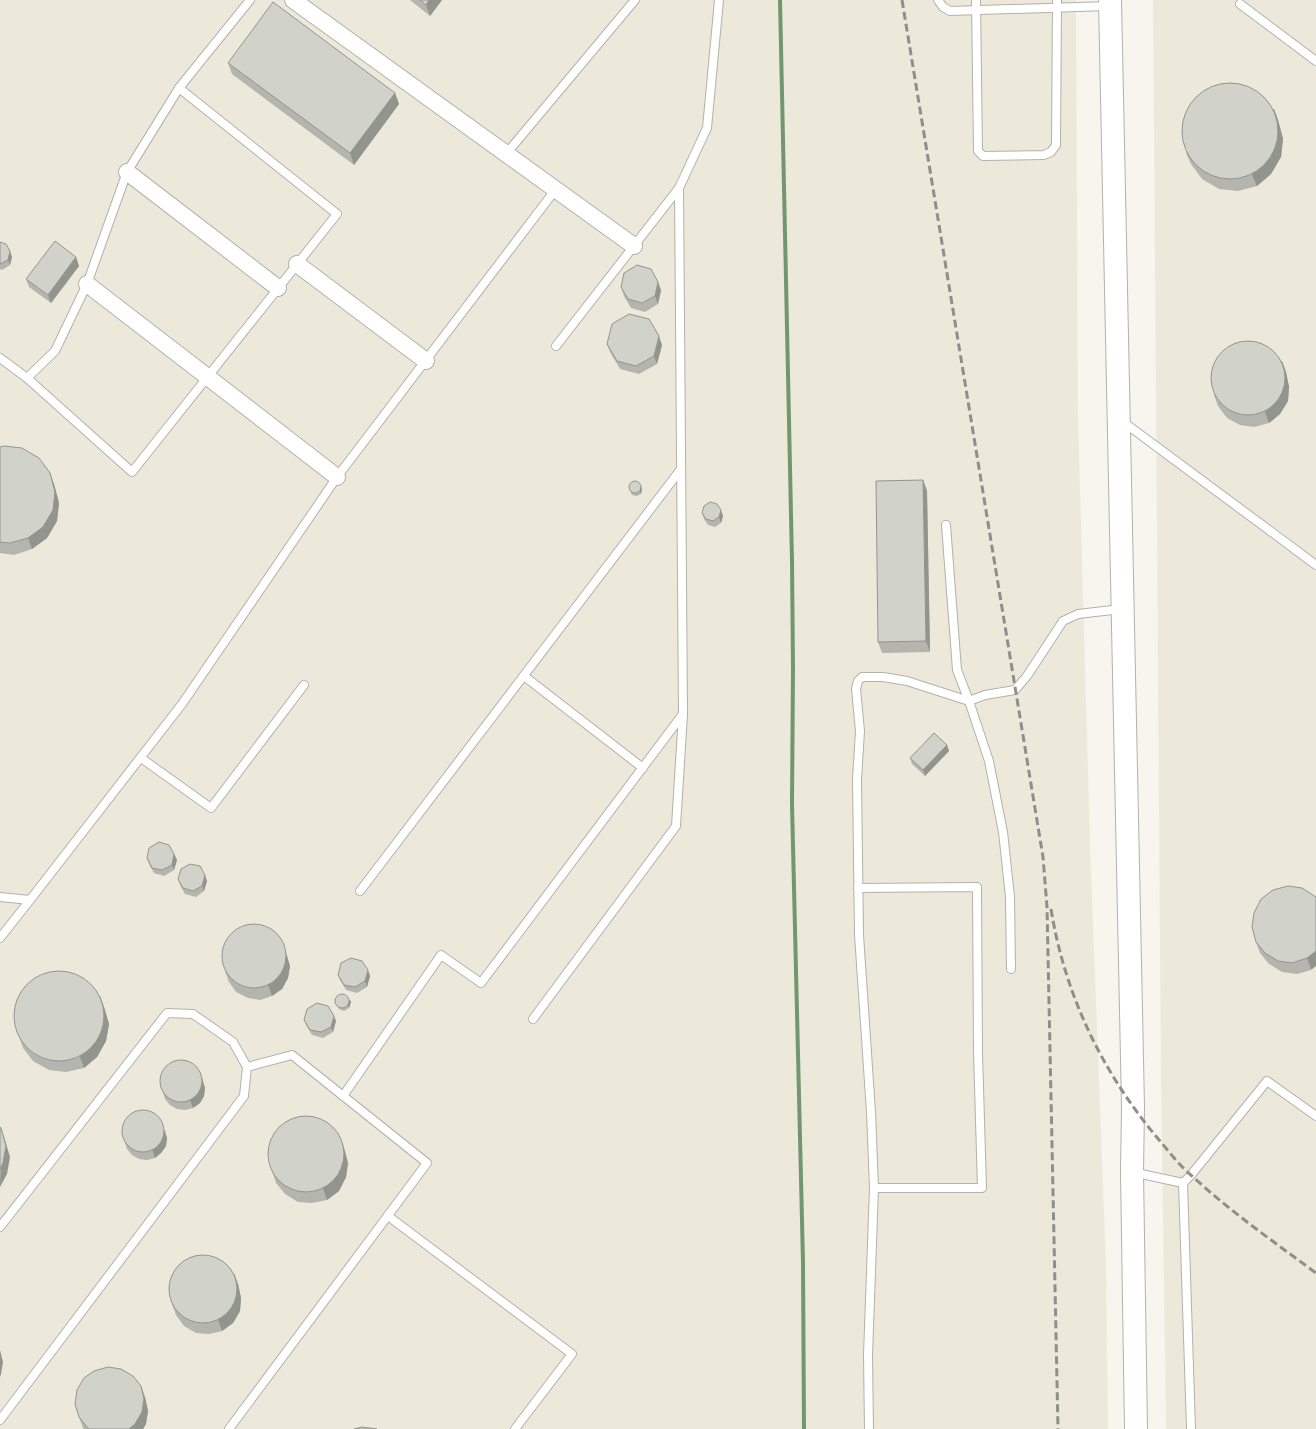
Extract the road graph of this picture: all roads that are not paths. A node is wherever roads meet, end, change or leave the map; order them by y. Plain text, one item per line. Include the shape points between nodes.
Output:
1 (250, 0) edge
2 (293, 0) edge
3 (635, 0) edge
4 (719, 0) edge
5 (938, 0) edge
6 (976, 0) edge
7 (1110, 3) edge
8 (1057, 4) edge
9 (1240, 4) dead end
10 (976, 10) junction
11 (1316, 62) edge
12 (179, 88) junction
13 (506, 154) junction
14 (127, 172) junction
15 (678, 188) junction
16 (556, 189) junction
17 (634, 246) junction
18 (297, 264) junction
19 (87, 284) junction
20 (278, 288) junction
21 (556, 346) dead end
22 (0, 358) edge
23 (426, 361) junction
24 (207, 377) junction
25 (27, 378) junction
26 (1118, 418) junction
27 (681, 469) junction
28 (337, 477) junction
29 (946, 525) dead end
30 (1316, 565) edge
31 (1122, 608) junction
32 (524, 676) junction
33 (304, 685) dead end
34 (969, 701) junction
35 (683, 714) junction
36 (141, 758) junction
37 (643, 768) junction
38 (858, 888) junction
39 (360, 891) dead end
40 (0, 897) edge
41 (30, 900) junction
42 (0, 938) edge
43 (1011, 969) dead end
44 (533, 1019) dead end
45 (247, 1066) junction
46 (343, 1096) junction
47 (1315, 1112) edge
48 (1132, 1172) junction
49 (1183, 1183) junction
50 (874, 1188) junction
51 (388, 1216) junction
52 (0, 1228) edge
53 (0, 1420) edge
54 (229, 1429) edge
55 (515, 1429) edge
56 (869, 1429) edge
57 (1136, 1429) edge
58 (1191, 1429) edge

1 - 12 lane
2 - 13 street
3 - 13 lane
4 - 15 lane via 707,128
5 - 10 lane via 950,11
6 - 10 lane
7 - 8 lane
7 - 26 main road
8 - 10 lane
8 - 10 lane via 1056,144 1051,152 1044,155 983,156 978,151
9 - 11 lane
12 - 14 lane
12 - 18 lane via 337,214
13 - 16 street
14 - 19 lane
14 - 20 street
15 - 17 lane
15 - 27 lane
16 - 17 street
16 - 23 lane
17 - 21 lane
18 - 20 lane
18 - 23 street
19 - 24 street
19 - 25 lane via 55,351
20 - 24 lane
22 - 25 lane
23 - 28 lane
24 - 25 lane via 132,472
24 - 28 street
26 - 30 lane
26 - 31 main road
27 - 32 lane
27 - 35 lane
28 - 36 lane via 182,704
29 - 34 lane via 957,670
31 - 34 lane via 1078,614 1063,621 1015,690 984,695
31 - 48 main road
32 - 37 lane
32 - 39 lane
33 - 36 lane via 211,808
34 - 38 lane via 921,685 889,678 862,677 858,681
34 - 43 lane via 989,761 1003,832 1010,897
35 - 37 lane
35 - 44 lane via 676,826
36 - 41 lane
37 - 46 lane via 481,983 441,955
38 - 50 lane
38 - 50 lane via 977,888 982,1188
40 - 41 lane
41 - 42 lane
45 - 46 lane via 292,1055
45 - 52 lane via 233,1042 193,1014 166,1013
45 - 53 lane via 244,1096
46 - 51 lane via 427,1163
47 - 49 lane via 1267,1081
48 - 49 lane
48 - 57 main road
49 - 58 lane
50 - 56 lane via 868,1355
51 - 54 lane
51 - 55 lane via 572,1354

